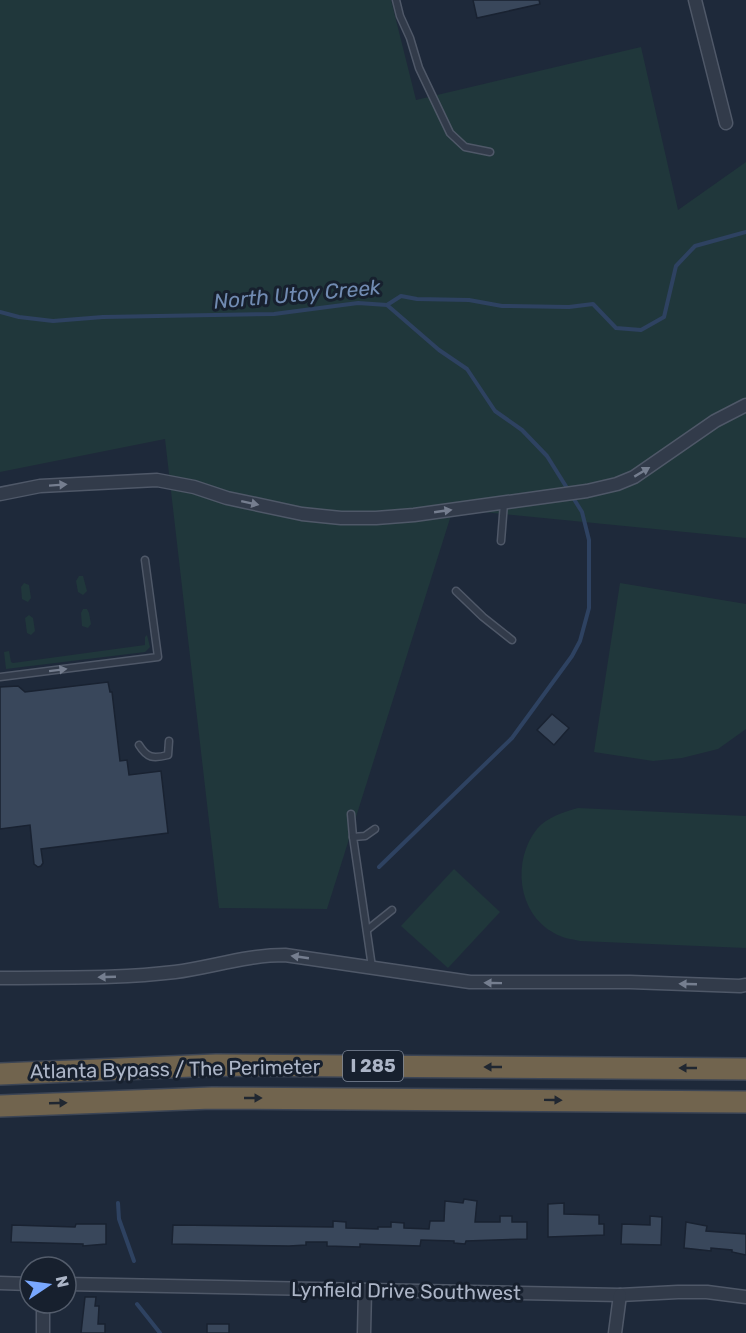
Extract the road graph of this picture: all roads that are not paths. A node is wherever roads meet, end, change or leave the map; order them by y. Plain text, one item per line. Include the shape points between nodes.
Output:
1 (396, 0) edge
2 (695, 0) edge
3 (726, 123) dead end
4 (490, 152) dead end
5 (746, 405) edge
6 (0, 494) edge
7 (504, 502) junction
8 (501, 541) dead end
9 (145, 560) dead end
10 (456, 591) dead end
11 (512, 640) dead end
12 (158, 657) junction
13 (160, 667) dead end
14 (0, 677) edge
15 (170, 741) dead end
16 (139, 745) dead end
17 (351, 814) dead end
18 (375, 830) dead end
19 (354, 837) junction
20 (392, 910) dead end
21 (367, 930) junction
22 (372, 967) junction
23 (0, 978) edge
24 (746, 985) edge
25 (746, 1069) edge
26 (0, 1074) edge
27 (746, 1102) edge
28 (0, 1106) edge
29 (0, 1283) edge
30 (18, 1284) edge
31 (78, 1284) edge
32 (365, 1290) junction
33 (620, 1295) junction
34 (746, 1298) edge
35 (43, 1315) edge
36 (43, 1333) edge
37 (364, 1333) edge
38 (615, 1333) edge

1 - 4 lane via 418,68 450,133 465,147
2 - 3 street
7 -> 5 street via 617,484
6 -> 7 street via 40,486 157,480 302,514 364,518
7 - 8 lane
9 - 12 lane
10 - 11 lane
12 - 13 lane
14 -> 12 lane
15 - 16 lane via 168,755 156,758 146,755
17 - 19 lane
18 - 19 lane
19 - 21 lane
20 - 21 lane
21 - 22 lane
22 -> 23 street via 285,954 143,975
24 -> 22 street via 470,982
25 -> 26 highway, Atlanta Bypass / The Perimeter / I 285 via 216,1065
28 -> 27 highway, Atlanta Bypass / The Perimeter / I 285 via 212,1098
29 - 30 street
31 - 32 street, Lynfield Drive Southwest
32 - 33 street, Lynfield Drive Southwest
32 - 37 street
33 - 34 street, Lynfield Drive Southwest via 707,1292
33 - 38 street
35 - 36 street

